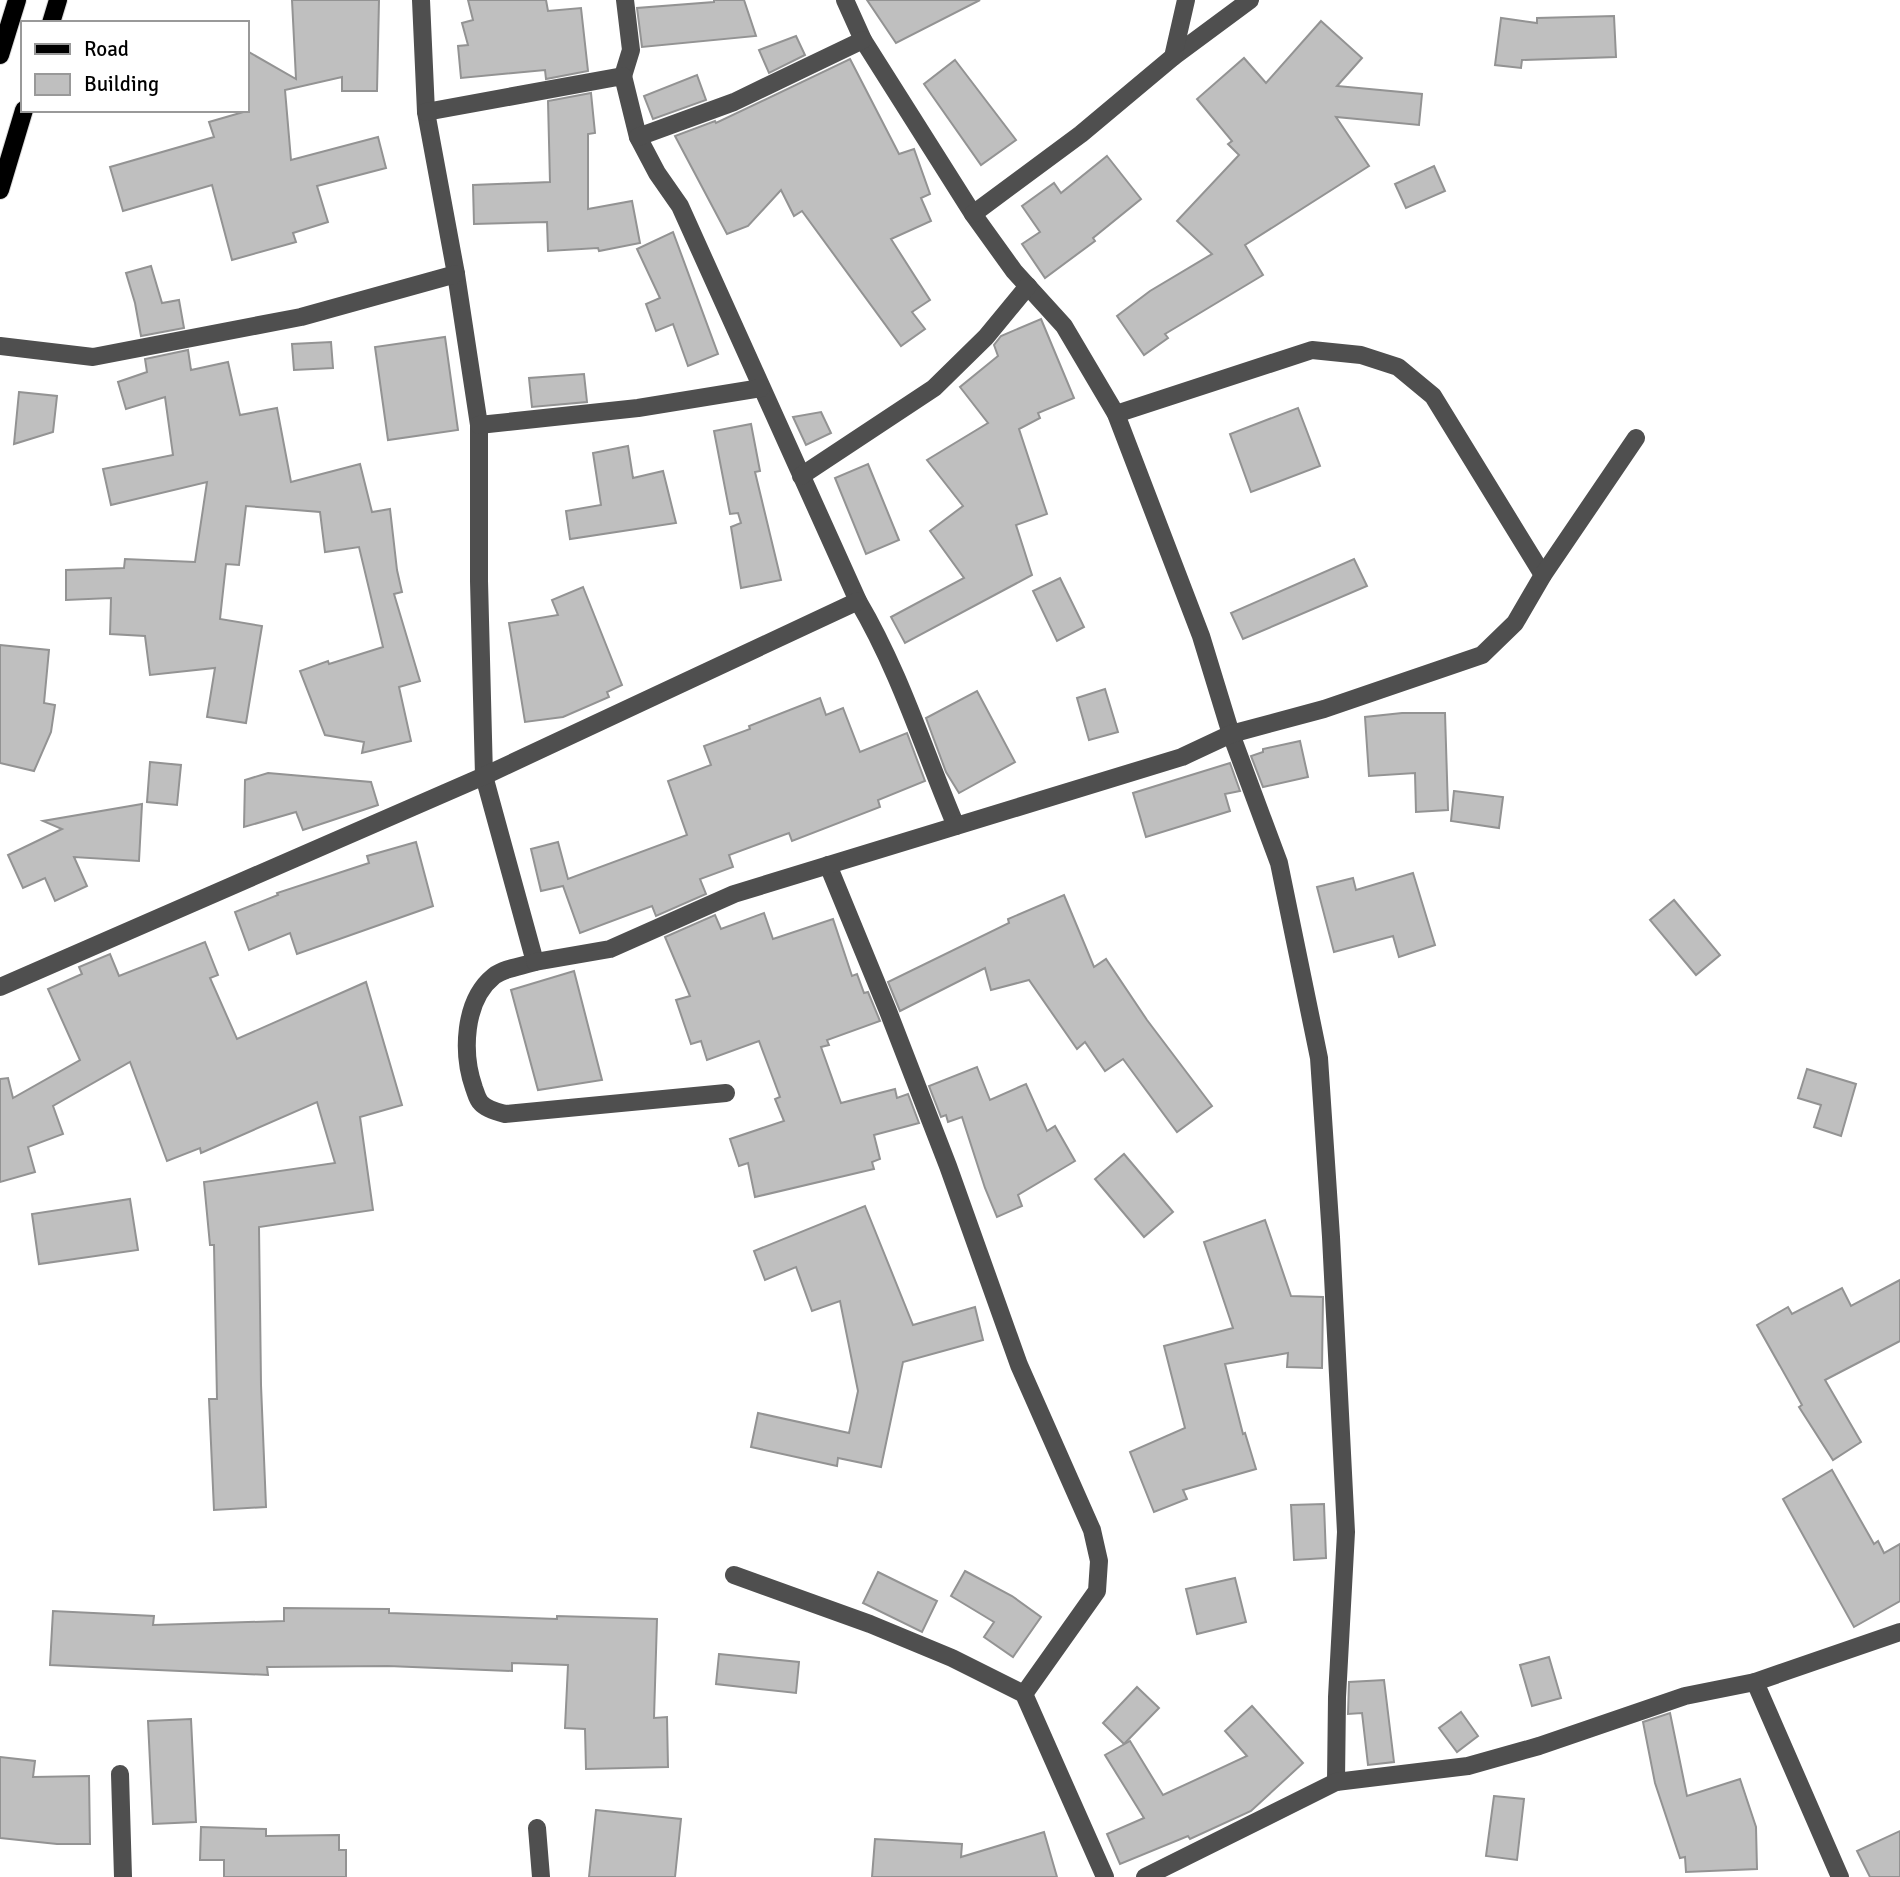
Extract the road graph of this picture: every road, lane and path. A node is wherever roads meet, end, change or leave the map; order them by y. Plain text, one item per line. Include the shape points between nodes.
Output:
1 (17, 0) edge
2 (421, 0) edge
3 (625, 0) edge
4 (845, 0) edge
5 (1186, 0) edge
6 (1250, 0) edge
7 (57, 1) edge
8 (52, 21) edge
9 (863, 40) junction
10 (0, 55) edge
11 (1173, 57) junction
12 (624, 76) junction
13 (23, 112) edge
14 (426, 112) junction
15 (638, 137) junction
16 (0, 190) edge
17 (973, 214) junction
18 (456, 274) junction
19 (1028, 286) junction
20 (0, 346) edge
21 (761, 388) junction
22 (1116, 414) junction
23 (479, 425) junction
24 (1636, 438) dead end
25 (801, 476) junction
26 (1543, 575) junction
27 (858, 601) junction
28 (1231, 734) junction
29 (484, 776) junction
30 (956, 826) junction
31 (828, 865) junction
32 (535, 962) junction
33 (0, 987) edge
34 (726, 1093) dead end
35 (734, 1575) dead end
36 (1900, 1632) edge
37 (1755, 1682) junction
38 (1024, 1694) junction
39 (120, 1774) dead end
40 (1336, 1782) junction
41 (537, 1828) dead end
42 (123, 1877) edge
43 (541, 1877) edge
44 (1105, 1877) edge
45 (1145, 1877) edge
46 (1840, 1877) edge

1 - 10 main road
2 - 14 street
3 - 12 street via 631,50
4 - 9 street
5 - 11 street
6 - 11 street
7 - 8 main road
9 - 15 street via 734,102
9 - 17 street
11 - 17 street via 1081,134
12 - 14 street
12 - 15 street
13 - 16 main road
14 - 18 street
15 - 21 street via 680,206
17 - 19 street
18 - 20 street via 300,317 93,357
18 - 23 street
19 - 22 street via 1064,326
19 - 25 street via 986,337 934,388
21 - 23 street via 638,408
21 - 25 street
22 - 26 street via 1312,350 1361,355 1398,367 1433,396
22 - 28 street via 1201,636
23 - 29 street
24 - 26 street
25 - 27 street
26 - 28 street via 1515,623 1482,655 1324,709
27 - 29 street
27 - 30 street via 906,697
28 - 30 street via 1182,757
28 - 40 street via 1279,863 1319,1058 1346,1532
29 - 32 street
29 - 33 street
30 - 31 street
31 - 32 street via 734,894 610,948
31 - 38 street via 938,1140 1018,1365 1092,1530 1099,1561 1097,1591
32 - 34 street via 496,974 476,1002 467,1030 468,1070 483,1106 505,1114
35 - 38 street via 929,1648
36 - 37 street
37 - 40 street via 1685,1696 1468,1766
37 - 46 street
38 - 44 street
39 - 42 street
40 - 45 street
41 - 43 street

